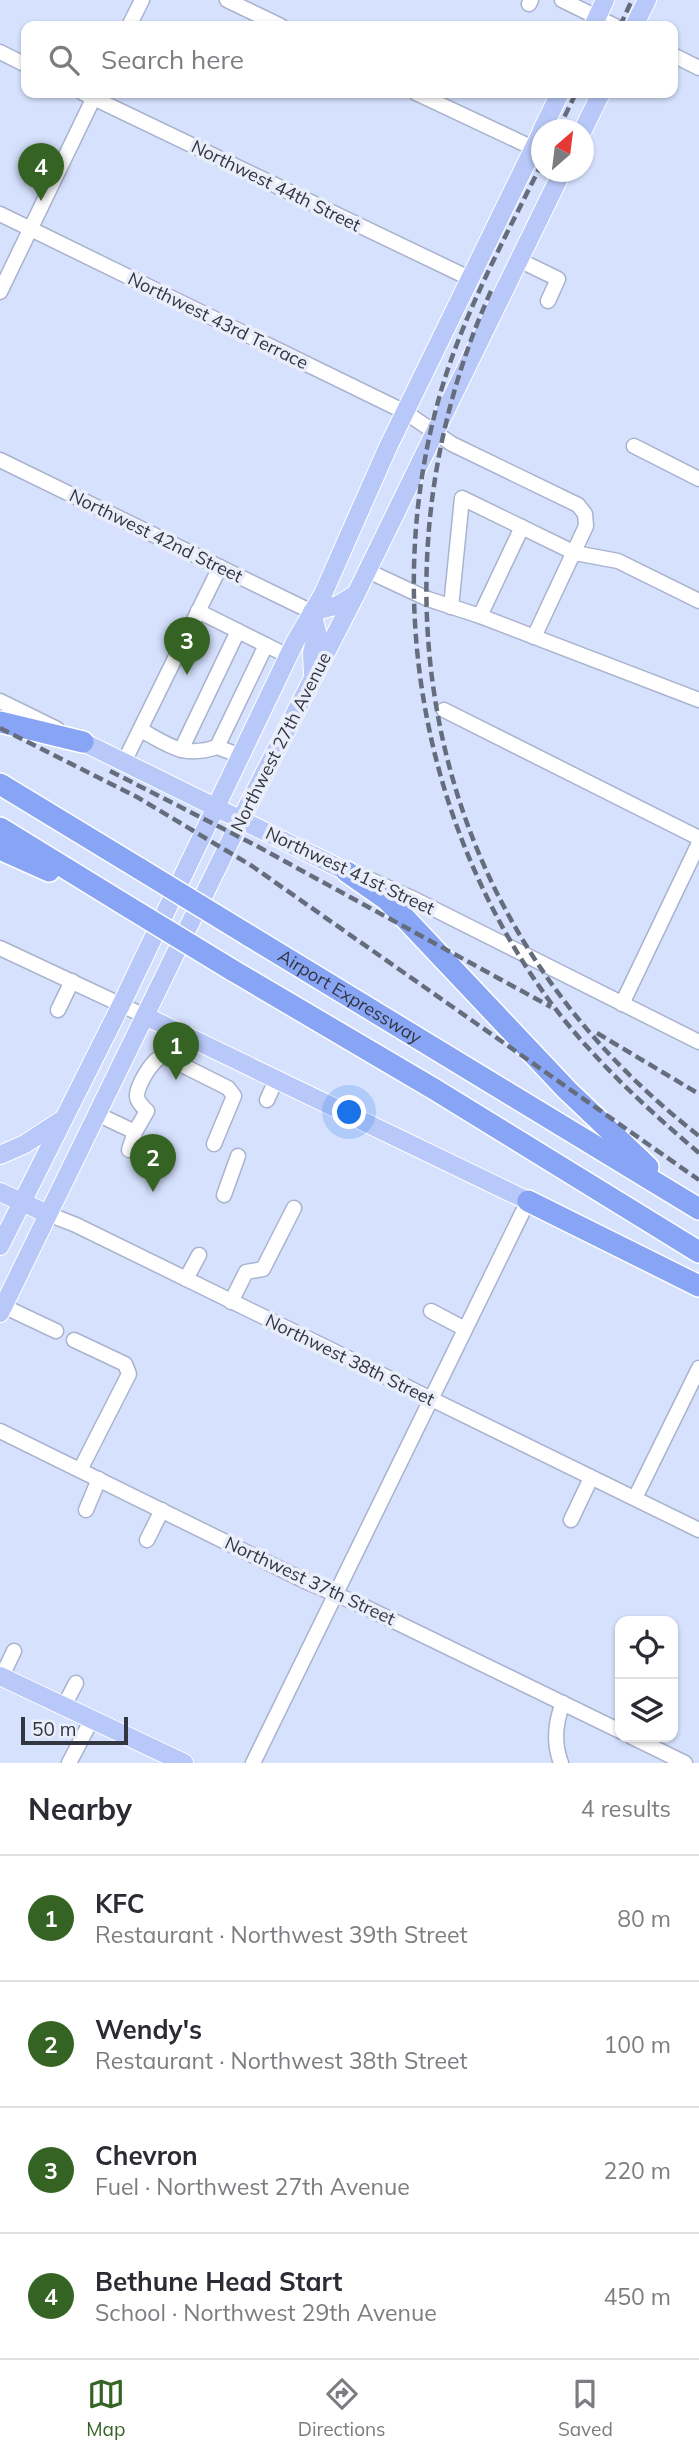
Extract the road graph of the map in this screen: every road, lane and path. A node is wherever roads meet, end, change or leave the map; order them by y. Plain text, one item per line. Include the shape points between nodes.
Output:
1 (142, 0) edge
2 (227, 0) edge
3 (562, 0) edge
4 (605, 0) edge
5 (647, 0) edge
6 (132, 21) edge
7 (271, 21) edge
8 (594, 21) edge
9 (595, 21) edge
10 (636, 21) edge
11 (0, 52) edge
12 (678, 58) edge
13 (21, 62) edge
14 (699, 68) edge
15 (89, 98) edge
16 (99, 98) edge
17 (426, 98) edge
18 (558, 98) edge
19 (599, 98) edge
20 (547, 119) edge
21 (588, 119) edge
22 (531, 149) edge
23 (531, 163) edge
24 (552, 182) edge
25 (0, 214) edge
26 (31, 229) junction
27 (519, 260) junction
28 (469, 278) junction
29 (0, 292) edge
30 (548, 301) dead end
31 (405, 412) junction
32 (435, 430) junction
33 (634, 446) dead end
34 (0, 460) edge
35 (699, 479) edge
36 (522, 527) junction
37 (575, 553) junction
38 (220, 567) junction
39 (368, 570) junction
40 (356, 594) junction
41 (699, 601) edge
42 (451, 607) junction
43 (198, 611) junction
44 (312, 612) junction
45 (480, 616) junction
46 (238, 631) junction
47 (534, 637) junction
48 (266, 645) junction
49 (288, 656) junction
50 (314, 676) junction
51 (0, 701) edge
52 (699, 701) edge
53 (444, 710) dead end
54 (0, 722) edge
55 (141, 730) junction
56 (83, 742) junction
57 (216, 747) junction
58 (181, 750) junction
59 (241, 756) junction
60 (124, 762) junction
61 (0, 784) edge
62 (216, 808) junction
63 (241, 819) junction
64 (0, 828) edge
65 (699, 838) edge
66 (699, 844) edge
67 (0, 849) edge
68 (347, 872) junction
69 (122, 903) junction
70 (0, 948) edge
71 (72, 981) junction
72 (622, 1004) junction
73 (121, 1005) junction
74 (58, 1010) dead end
75 (145, 1016) junction
76 (699, 1042) edge
77 (276, 1080) junction
78 (267, 1100) dead end
79 (97, 1114) junction
80 (63, 1119) junction
81 (135, 1132) junction
82 (214, 1144) dead end
83 (129, 1150) dead end
84 (0, 1155) edge
85 (238, 1156) dead end
86 (0, 1192) edge
87 (224, 1195) dead end
88 (22, 1202) junction
89 (528, 1202) junction
90 (691, 1204) edge
91 (294, 1208) dead end
92 (48, 1214) junction
93 (0, 1246) edge
94 (699, 1252) edge
95 (199, 1255) dead end
96 (186, 1279) junction
97 (699, 1286) edge
98 (231, 1302) junction
99 (2, 1309) edge
100 (430, 1311) dead end
101 (465, 1329) junction
102 (56, 1331) dead end
103 (74, 1340) dead end
104 (699, 1368) edge
105 (430, 1399) junction
106 (0, 1431) edge
107 (80, 1471) junction
108 (592, 1478) junction
109 (99, 1479) junction
110 (635, 1499) junction
111 (86, 1510) dead end
112 (162, 1510) junction
113 (570, 1520) dead end
114 (699, 1530) edge
115 (147, 1540) dead end
116 (337, 1594) junction
117 (14, 1651) dead end
118 (1, 1676) edge
119 (76, 1683) dead end
120 (564, 1703) junction
121 (64, 1706) junction
122 (92, 1719) junction
123 (615, 1728) edge
124 (642, 1742) edge
125 (69, 1763) edge
126 (184, 1763) edge
127 (253, 1763) edge
128 (561, 1763) edge
129 (685, 1763) edge

1 - 6 street
2 - 7 street
3 - 8 street
4 - 9 main road
5 - 10 main road
11 - 13 street
12 - 14 street
15 - 26 street
16 - 28 street, Northwest 44th Street
17 - 22 street
18 - 20 main road, Northwest 27th Avenue
19 - 21 main road
23 - 28 main road, Northwest 27th Avenue
24 - 27 main road, Northwest 27th Avenue
25 - 26 street, Northwest 43rd Terrace
26 - 29 street
26 - 31 street, Northwest 43rd Terrace
27 - 30 street via 558,279
27 - 32 main road, Northwest 27th Avenue
28 - 31 main road, Northwest 27th Avenue
31 - 32 street, Northwest 43rd Terrace
31 - 44 main road, Northwest 27th Avenue
32 - 37 street, Northwest 43rd Terrace via 452,444 578,505 586,526
32 - 39 main road, Northwest 27th Avenue
33 - 35 street
34 - 38 street, Northwest 42nd Street
36 - 37 street
36 - 42 street via 462,498
36 - 45 street
37 - 41 street via 618,561
37 - 47 street, Northwest 43rd Terrace
38 - 43 street
38 - 44 street, Northwest 42nd Street
39 - 40 main road, Northwest 27th Avenue
39 - 42 street
40 - 44 main road
40 - 50 main road, Northwest 27th Avenue
42 - 45 street
43 - 46 street
43 - 55 street
44 - 49 main road, Northwest 27th Avenue
44 - 50 main road via 317,632 312,653
45 - 47 street
46 - 48 street
46 - 58 street
47 - 52 street
48 - 49 street
48 - 57 street
49 - 59 main road, Northwest 27th Avenue
50 - 63 main road, Northwest 27th Avenue
51 - 56 street, Northwest 41st Street
53 - 65 street
54 - 56 highway
55 - 58 street
55 - 60 street
56 - 60 main road, Northwest 41st Street
57 - 58 street via 198,753
57 - 59 street
59 - 62 main road, Northwest 27th Avenue
60 - 62 main road, Northwest 41st Street
61 - 90 highway, Airport Expressway, bridge
62 - 63 main road, Northwest 41st Street
62 - 73 main road, Northwest 27th Avenue
63 - 68 main road, Northwest 41st Street
63 - 75 main road, Northwest 27th Avenue
64 - 69 highway, Airport Expressway
66 - 72 street
67 - 69 highway
68 - 72 street, Northwest 41st Street via 382,883
68 - 90 highway via 387,900 566,1090
69 - 94 highway, Airport Expressway, bridge
70 - 71 street
71 - 73 street
71 - 74 street
72 - 76 street, Northwest 41st Street
73 - 75 street
73 - 80 main road, Northwest 27th Avenue
75 - 77 main road
75 - 79 main road, Northwest 27th Avenue
77 - 78 street
77 - 89 main road
79 - 81 street
79 - 92 main road, Northwest 27th Avenue
80 - 84 main road
80 - 88 main road, Northwest 27th Avenue
81 - 82 street via 148,1111 137,1093 153,1062 164,1056 228,1088 234,1096
81 - 83 street
85 - 87 street
86 - 88 main road, Northwest 38th Street
88 - 92 main road, Northwest 38th Street
88 - 93 main road, Northwest 27th Avenue
89 - 97 highway
89 - 101 street
91 - 98 street via 263,1269 246,1272
92 - 96 street, Northwest 38th Street
92 - 99 main road, Northwest 27th Avenue
95 - 96 street
96 - 98 street, Northwest 38th Street
98 - 105 street, Northwest 38th Street
99 - 102 street
100 - 101 street
101 - 105 street
103 - 107 street via 125,1364 129,1374
104 - 110 street
105 - 108 street, Northwest 38th Street
105 - 116 street
106 - 107 street, Northwest 37th Street
107 - 109 street, Northwest 37th Street
108 - 110 street, Northwest 38th Street
108 - 113 street
109 - 111 street
109 - 112 street, Northwest 37th Street
110 - 114 street, Northwest 38th Street
112 - 115 street
112 - 116 street, Northwest 37th Street
116 - 120 street, Northwest 37th Street
116 - 127 street
117 - 118 street
118 - 121 main road
119 - 121 street
120 - 123 street, Northwest 37th Street
120 - 128 street via 556,1719
121 - 122 main road
122 - 125 street
122 - 126 main road
124 - 129 street

